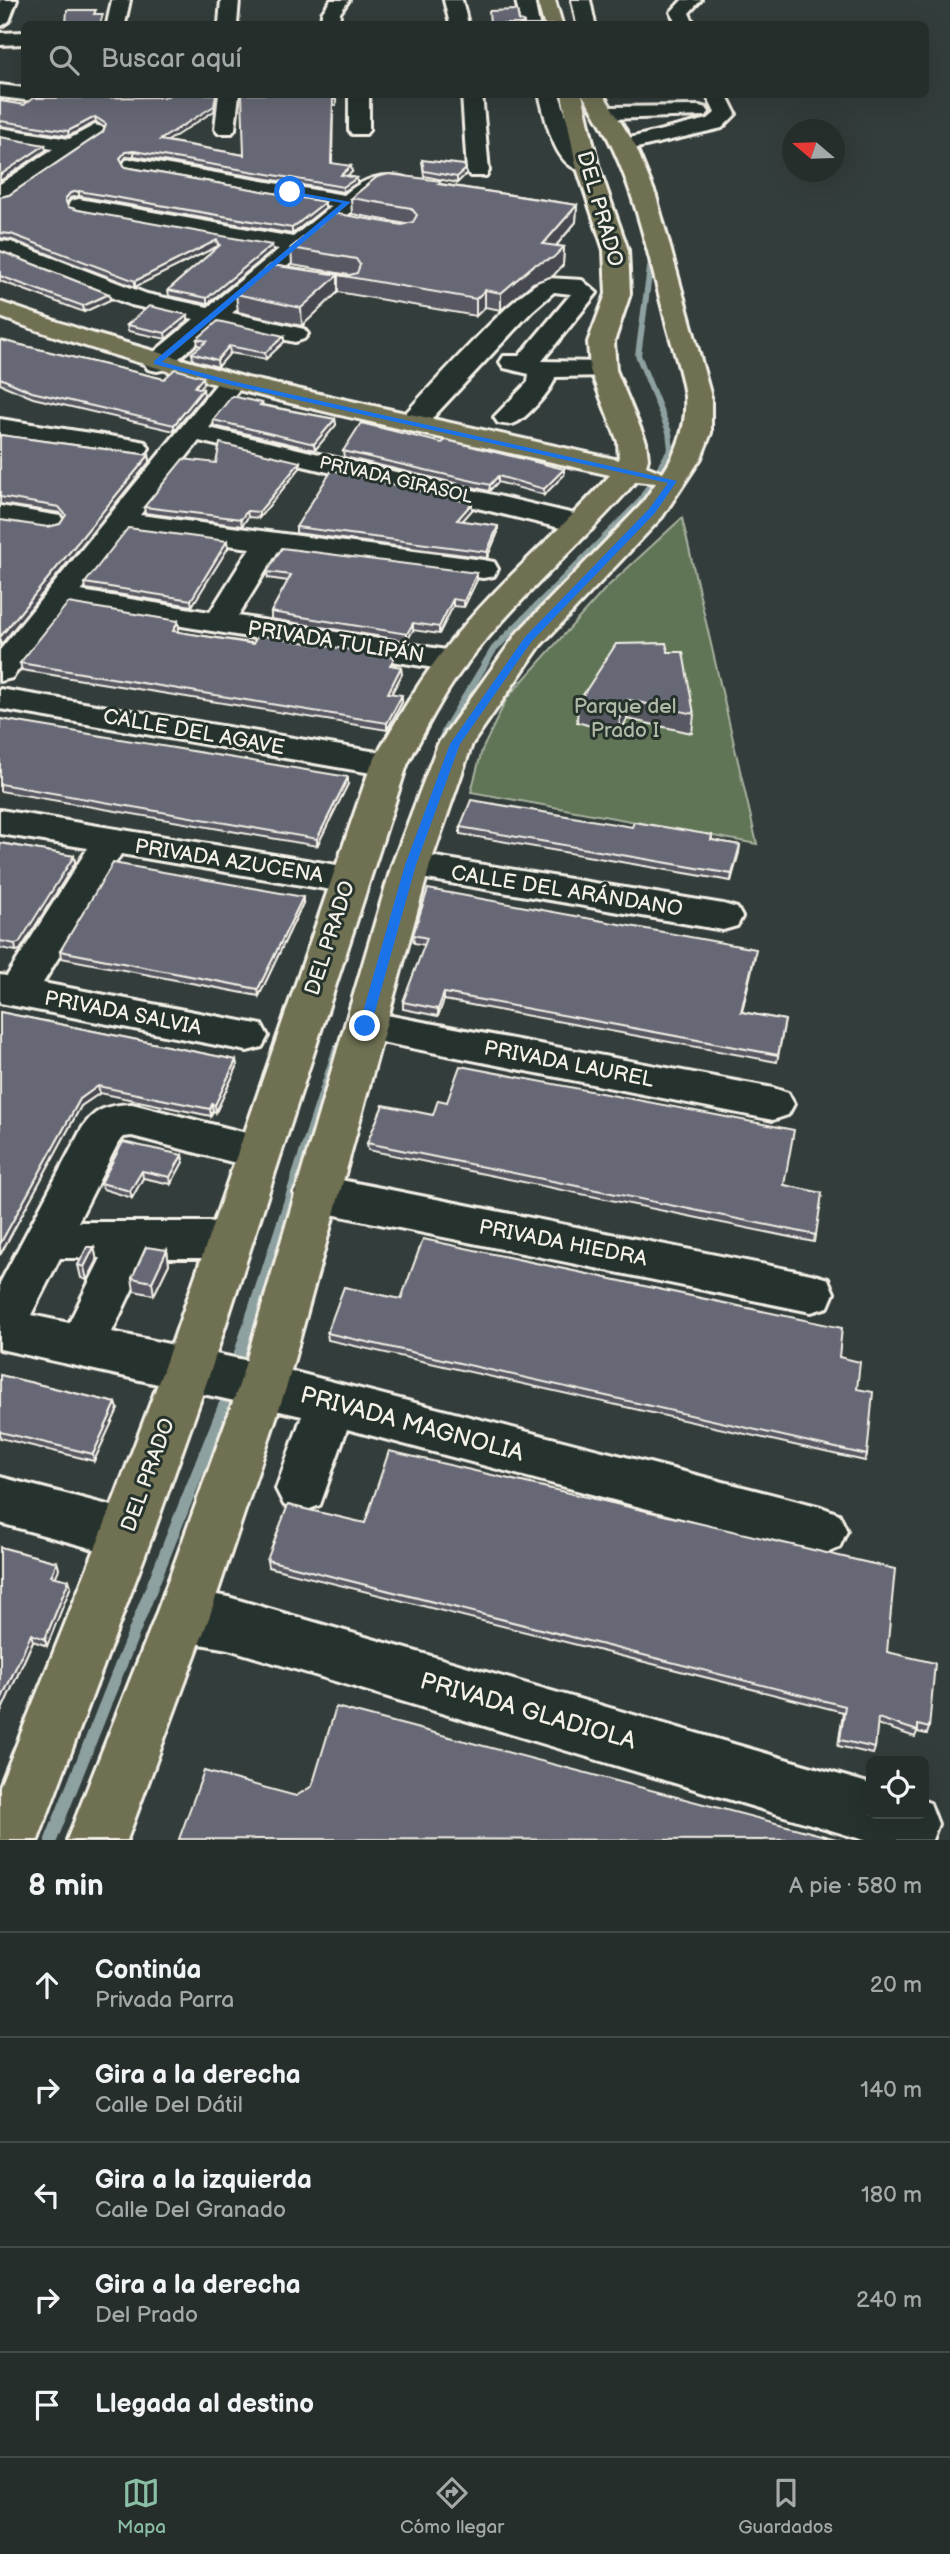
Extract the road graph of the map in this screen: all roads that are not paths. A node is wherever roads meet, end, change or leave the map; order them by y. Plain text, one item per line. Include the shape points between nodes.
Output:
1 (8, 0) edge
2 (121, 0) edge
3 (230, 0) edge
4 (340, 0) edge
5 (453, 0) edge
6 (525, 0) edge
7 (546, 0) edge
8 (581, 0) edge
9 (692, 0) edge
10 (0, 21) edge
11 (117, 21) edge
12 (228, 21) edge
13 (330, 21) edge
14 (458, 21) edge
15 (529, 21) edge
16 (551, 21) edge
17 (585, 21) edge
18 (684, 21) edge
19 (21, 38) edge
20 (0, 39) edge
21 (0, 91) edge
22 (21, 94) edge
23 (229, 98) edge
24 (359, 98) edge
25 (472, 98) edge
26 (549, 98) edge
27 (573, 98) edge
28 (718, 98) edge
29 (611, 112) edge
30 (726, 114) junction
31 (225, 129) dead end
32 (359, 130) dead end
33 (95, 131) dead end
34 (0, 134) edge
35 (72, 146) junction
36 (134, 165) dead end
37 (587, 165) junction
38 (478, 171) dead end
39 (424, 186) edge
40 (2, 190) edge
41 (79, 206) dead end
42 (350, 213) junction
43 (296, 245) junction
44 (3, 247) dead end
45 (266, 271) junction
46 (293, 276) edge
47 (0, 309) edge
48 (212, 317) junction
49 (295, 334) dead end
50 (477, 356) junction
51 (157, 363) junction
52 (534, 367) junction
53 (603, 370) junction
54 (231, 383) junction
55 (0, 406) edge
56 (508, 417) dead end
57 (413, 422) junction
58 (0, 427) edge
59 (65, 436) junction
60 (210, 436) dead end
61 (135, 449) dead end
62 (630, 471) junction
63 (673, 481) junction
64 (0, 515) edge
65 (50, 522) dead end
66 (132, 523) dead end
67 (581, 524) junction
68 (269, 542) junction
69 (483, 569) dead end
70 (73, 599) dead end
71 (219, 622) junction
72 (452, 661) junction
73 (0, 671) edge
74 (0, 699) edge
75 (389, 765) junction
76 (0, 822) edge
77 (110, 842) junction
78 (411, 865) junction
79 (349, 880) junction
80 (723, 917) dead end
81 (8, 991) edge
82 (365, 1026) junction
83 (247, 1036) dead end
84 (773, 1104) dead end
85 (259, 1152) junction
86 (316, 1193) junction
87 (134, 1238) junction
88 (46, 1240) junction
89 (230, 1240) junction
90 (811, 1293) dead end
91 (0, 1329) edge
92 (81, 1347) junction
93 (187, 1370) junction
94 (263, 1385) junction
95 (331, 1403) junction
96 (302, 1489) dead end
97 (0, 1500) edge
98 (821, 1531) dead end
99 (127, 1534) junction
100 (183, 1615) junction
101 (866, 1811) edge
102 (6, 1836) edge
103 (97, 1840) edge

1 - 10 street
2 - 11 street
3 - 12 street
4 - 13 street
5 - 14 street
6 - 15 street
7 - 16 main road
8 - 17 street
9 - 18 street via 680,12
19 - 20 street
21 - 22 street
23 - 31 street
24 - 32 street
25 - 38 street
26 - 37 street via 567,152
27 - 37 main road, DEL PRADO
28 - 30 street
29 - 30 street
29 - 30 street via 715,124
29 - 63 main road, DEL PRADO via 645,196 698,397 697,433
33 - 35 street
34 - 35 street
35 - 40 street
36 - 42 street
37 - 53 main road, DEL PRADO via 616,250 619,273 618,294 601,342
39 - 42 street via 389,181 368,186
41 - 43 street
42 - 43 street via 326,219
43 - 45 street
44 - 48 street via 140,300
45 - 46 street
45 - 48 street
47 - 51 main road
48 - 49 street
48 - 51 street
50 - 52 street
50 - 52 street via 548,285 573,285 585,293
50 - 57 street
51 - 54 main road
52 - 53 street
52 - 56 street via 541,384
53 - 62 main road, DEL PRADO via 632,442
54 - 57 main road
54 - 73 street
55 - 59 street
57 - 62 main road
58 - 59 street
59 - 61 street
60 - 67 street, PRIVADA GIRASOL
62 - 63 main road
62 - 67 main road, DEL PRADO
63 - 78 main road, DEL PRADO via 652,511 529,639 462,733
64 - 65 street
66 - 68 street
67 - 72 main road, DEL PRADO
68 - 69 street
68 - 71 street, PRIVADA TULIPÁN
70 - 71 street, PRIVADA TULIPÁN
71 - 72 street, PRIVADA TULIPÁN
72 - 75 main road, DEL PRADO
74 - 75 street, CALLE DEL AGAVE
75 - 79 main road, DEL PRADO
76 - 77 street, PRIVADA AZUCENA
77 - 79 street, PRIVADA AZUCENA
77 - 81 street, PRIVADA AZUCENA
78 - 80 street, CALLE DEL ARÁNDANO
78 - 82 main road, DEL PRADO
79 - 85 main road, DEL PRADO
81 - 83 street, PRIVADA SALVIA
82 - 84 street, PRIVADA LAUREL
82 - 86 main road, DEL PRADO
85 - 88 street via 132,1120 113,1121 102,1132
85 - 89 main road, DEL PRADO
86 - 90 street, PRIVADA HIEDRA
86 - 94 main road, DEL PRADO
87 - 88 street
87 - 89 street
87 - 92 street
88 - 91 street
89 - 93 main road, DEL PRADO
91 - 92 street, PRIVADA MAGNOLIA
92 - 93 street, PRIVADA MAGNOLIA
93 - 94 street, PRIVADA MAGNOLIA
93 - 99 main road, DEL PRADO
94 - 95 street, PRIVADA MAGNOLIA
94 - 100 main road, DEL PRADO
95 - 96 street
95 - 98 street, PRIVADA MAGNOLIA
97 - 99 street
99 - 102 main road, DEL PRADO
100 - 101 street, PRIVADA GLADIOLA via 228,1623
100 - 103 main road, DEL PRADO

